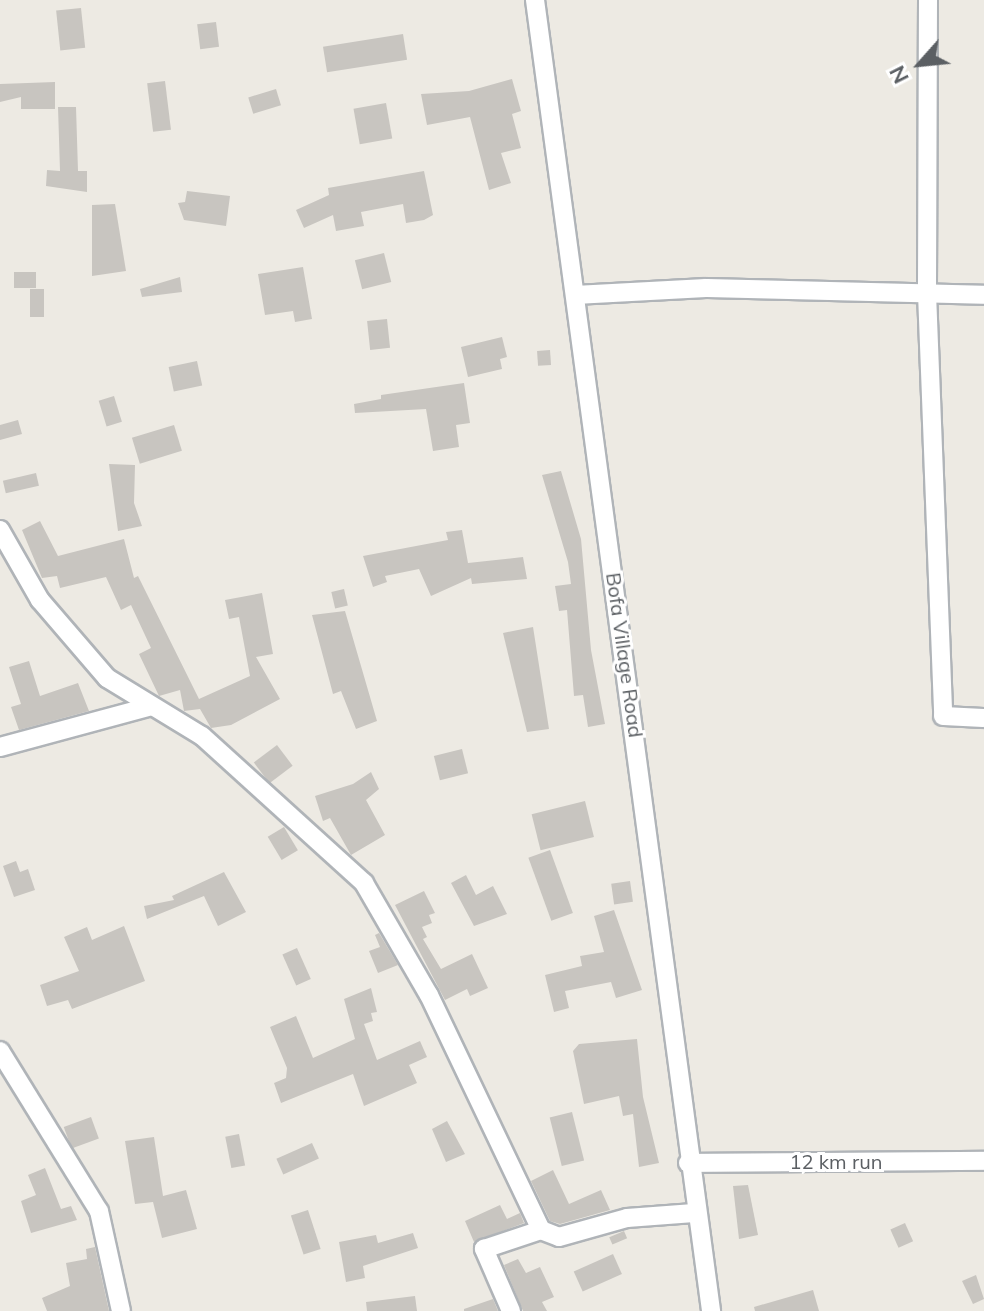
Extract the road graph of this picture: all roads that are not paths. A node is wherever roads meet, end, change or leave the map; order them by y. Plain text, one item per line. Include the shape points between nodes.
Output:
1 (535, 0) edge
2 (928, 0) edge
3 (927, 293) junction
4 (575, 295) junction
5 (984, 295) edge
6 (0, 530) edge
7 (152, 706) junction
8 (984, 718) edge
9 (0, 747) edge
10 (0, 1051) edge
11 (984, 1161) edge
12 (688, 1163) junction
13 (694, 1213) junction
14 (541, 1230) junction
15 (121, 1311) edge
16 (511, 1311) edge
17 (711, 1311) edge

1 - 4 street, Bofa Village Road
2 - 3 street
3 - 4 street via 706,288
3 - 5 street
3 - 8 street via 943,716
4 - 12 street, Bofa Village Road via 641,767
6 - 7 street via 40,600 78,646 107,678
7 - 9 street
7 - 14 street via 243,769 364,883 419,975
10 - 15 street via 99,1211
11 - 12 street, 12 km run
12 - 13 street, Bofa Village Road
13 - 14 street via 627,1218 559,1237
13 - 17 street, Bofa Village Road
14 - 16 street via 484,1249

